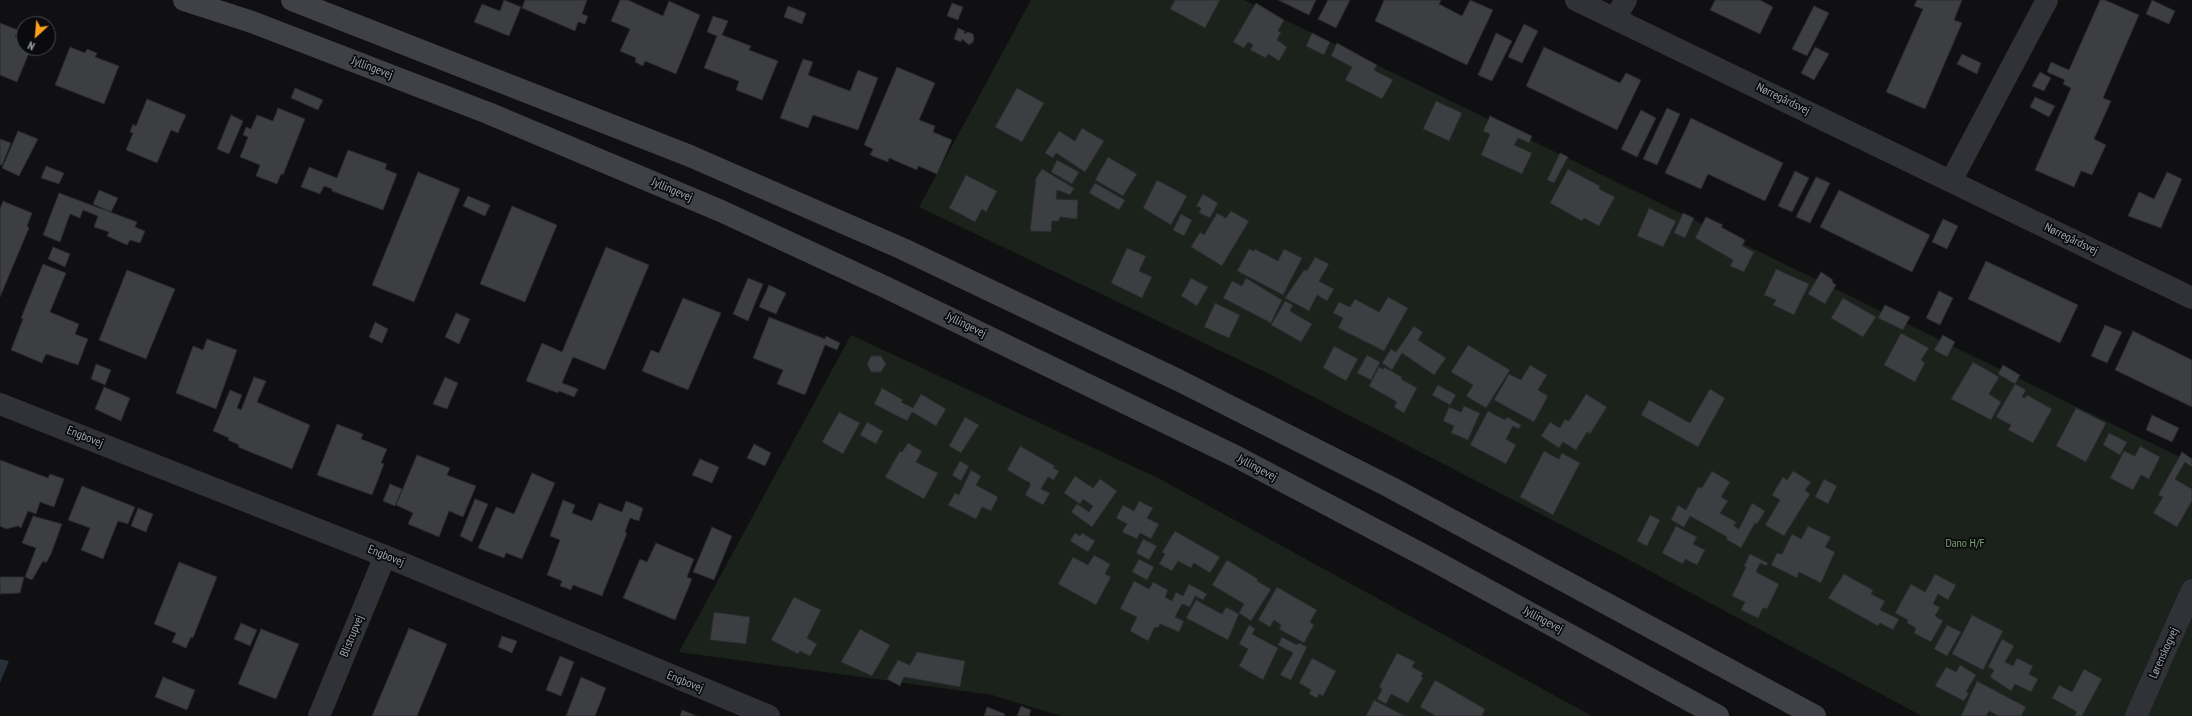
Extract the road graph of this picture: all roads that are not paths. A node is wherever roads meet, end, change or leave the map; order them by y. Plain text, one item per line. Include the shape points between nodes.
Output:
1 (184, 0) edge
2 (292, 0) edge
3 (1576, 0) edge
4 (1626, 0) edge
5 (2048, 0) edge
6 (1615, 18) junction
7 (1951, 181) junction
8 (2192, 298) edge
9 (0, 404) edge
10 (385, 556) junction
11 (2192, 590) edge
12 (319, 716) edge
13 (769, 716) edge
14 (1718, 716) edge
15 (1815, 716) edge
16 (2136, 716) edge

1 - 14 street, Jyllingevej via 252,22 488,113 721,211 884,286 1234,456 1429,558
2 - 15 street via 690,156 903,249 1178,380 1390,487
3 - 6 street, Nørregårdsvej
4 - 6 street
5 - 7 street
6 - 7 street, Nørregårdsvej
7 - 8 street, Nørregårdsvej
9 - 10 street, Engbovej
10 - 12 street, Blistrupvej
10 - 13 street, Engbovej
11 - 16 street, Lørenskogvej

